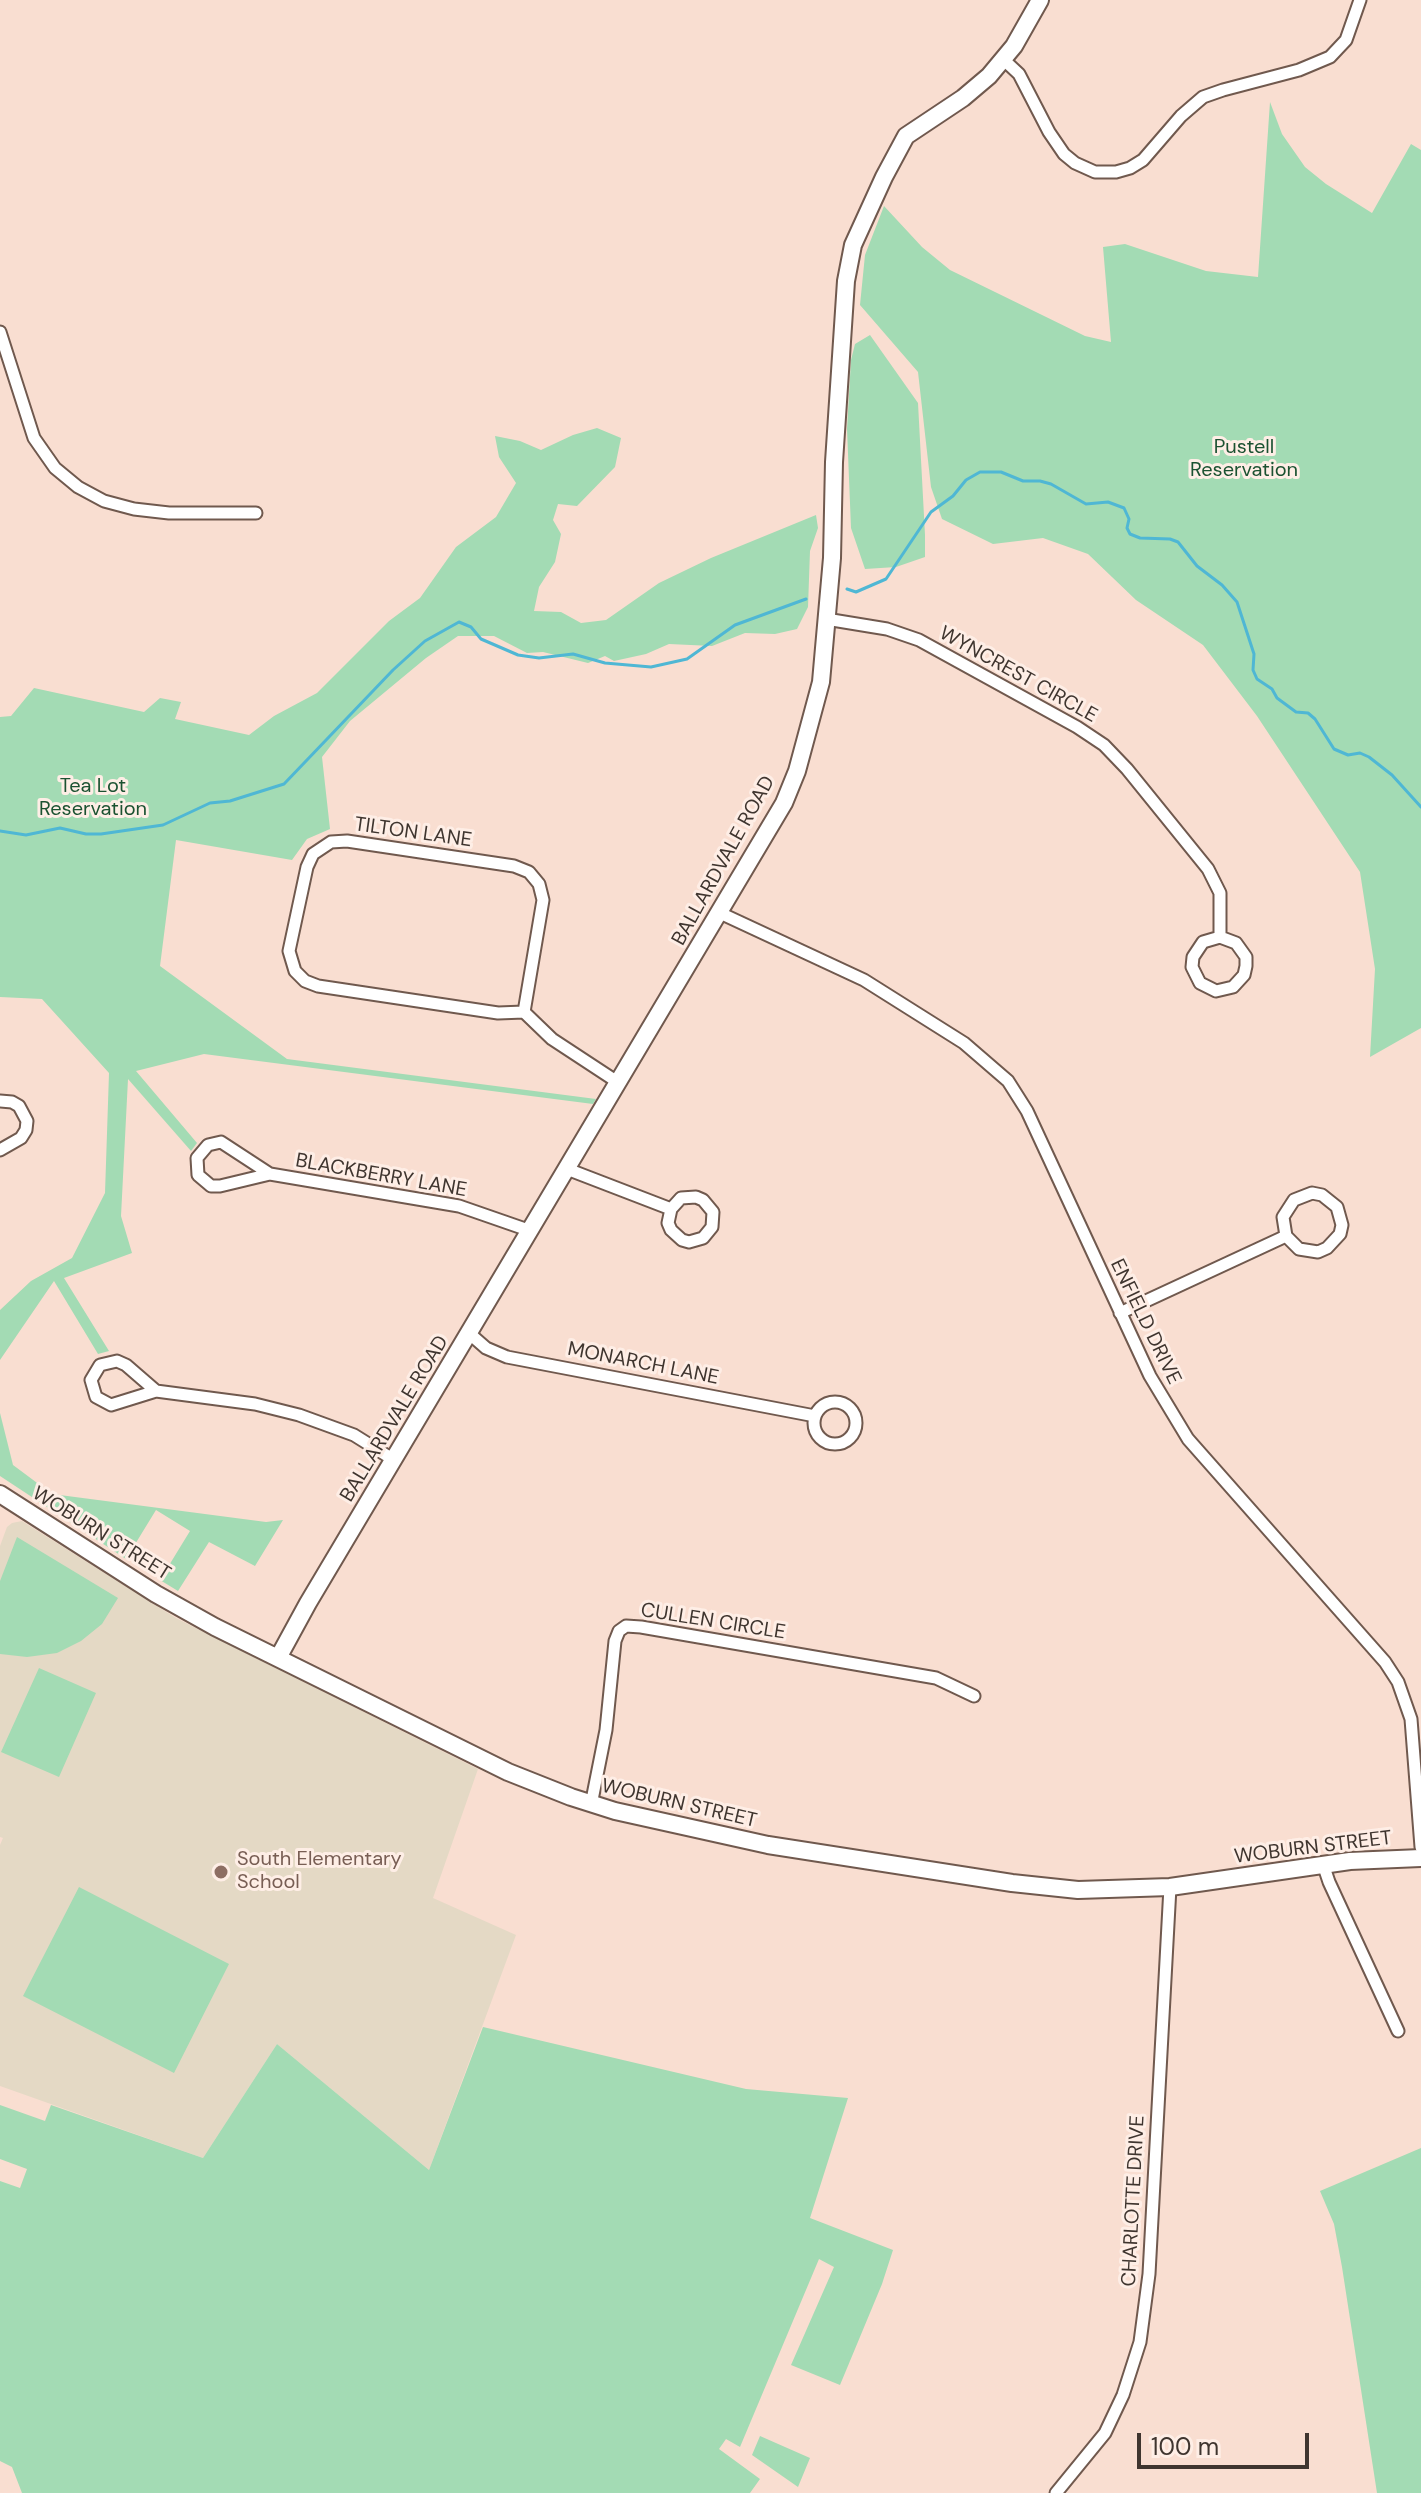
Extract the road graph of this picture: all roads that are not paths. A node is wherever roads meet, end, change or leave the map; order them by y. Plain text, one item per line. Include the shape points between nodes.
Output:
1 (1040, 0) edge
2 (1360, 0) edge
3 (1004, 60) junction
4 (0, 332) edge
5 (256, 513) dead end
6 (826, 619) junction
7 (720, 913) junction
8 (1220, 937) junction
9 (524, 1012) junction
10 (619, 1083) junction
11 (0, 1101) edge
12 (0, 1150) edge
13 (567, 1169) junction
14 (270, 1174) junction
15 (671, 1209) junction
16 (531, 1231) junction
17 (1286, 1236) junction
18 (1120, 1313) junction
19 (470, 1334) junction
20 (156, 1391) junction
21 (815, 1416) dead end
22 (394, 1460) junction
23 (1, 1499) edge
24 (278, 1658) junction
25 (974, 1696) dead end
26 (591, 1805) junction
27 (1421, 1847) edge
28 (1421, 1858) edge
29 (1323, 1864) junction
30 (1170, 1887) junction
31 (1398, 2031) dead end
32 (1056, 2493) edge

1 - 3 street, BALLARDVALE ROAD
2 - 3 street via 1346,40 1330,57 1203,97 1143,160 1116,172 1095,172 1064,154 1019,74
3 - 6 street, BALLARDVALE ROAD via 983,83 906,136 853,245 846,281
4 - 5 street via 34,438 50,462 78,487 134,509
6 - 7 street, BALLARDVALE ROAD via 821,682 797,771 771,828
6 - 8 street, WYNCREST CIRCLE via 919,640 1097,740 1208,869 1220,893
7 - 10 street, BALLARDVALE ROAD
7 - 18 street, ENFIELD DRIVE via 864,980 999,1071 1027,1111
8 - 8 street via 1242,949 1246,966 1233,987 1216,991 1200,983 1192,967 1203,942
9 - 9 street, TILTON LANE via 498,1013 305,981 295,971 289,951 313,854 331,842 347,841 529,872 543,900
9 - 10 street via 552,1039
10 - 13 street, BALLARDVALE ROAD
11 - 12 street via 19,1106 27,1125 21,1138
13 - 15 street
13 - 16 street, BALLARDVALE ROAD
14 - 14 street, BLACKBERRY LANE via 221,1142 208,1145 197,1158 198,1175 211,1186
14 - 16 street, BLACKBERRY LANE via 459,1206
15 - 15 street via 668,1223 682,1240 696,1241 712,1227 713,1212 703,1200 681,1198
16 - 19 street, BALLARDVALE ROAD
17 - 17 street via 1299,1249 1318,1252 1340,1234 1341,1215 1322,1195 1312,1193 1294,1200 1283,1217
17 - 18 street
18 - 27 street, ENFIELD DRIVE via 1165,1404 1194,1446 1398,1682 1411,1719
19 - 21 street, MONARCH LANE via 507,1357
19 - 22 street, BALLARDVALE ROAD
20 - 20 street via 117,1361 100,1365 91,1380 96,1397 111,1405
20 - 22 street via 299,1415 354,1435
22 - 24 street, BALLARDVALE ROAD
23 - 24 street, WOBURN STREET via 156,1594
24 - 26 street, WOBURN STREET via 508,1772
25 - 26 street, CULLEN CIRCLE via 936,1678 626,1626 617,1634 613,1650 606,1730
26 - 30 street, WOBURN STREET via 763,1844 1012,1883 1092,1891
28 - 29 street, WOBURN STREET
29 - 30 street, WOBURN STREET
29 - 31 street
30 - 32 street, CHARLOTTE DRIVE via 1149,2274 1140,2342 1105,2433

